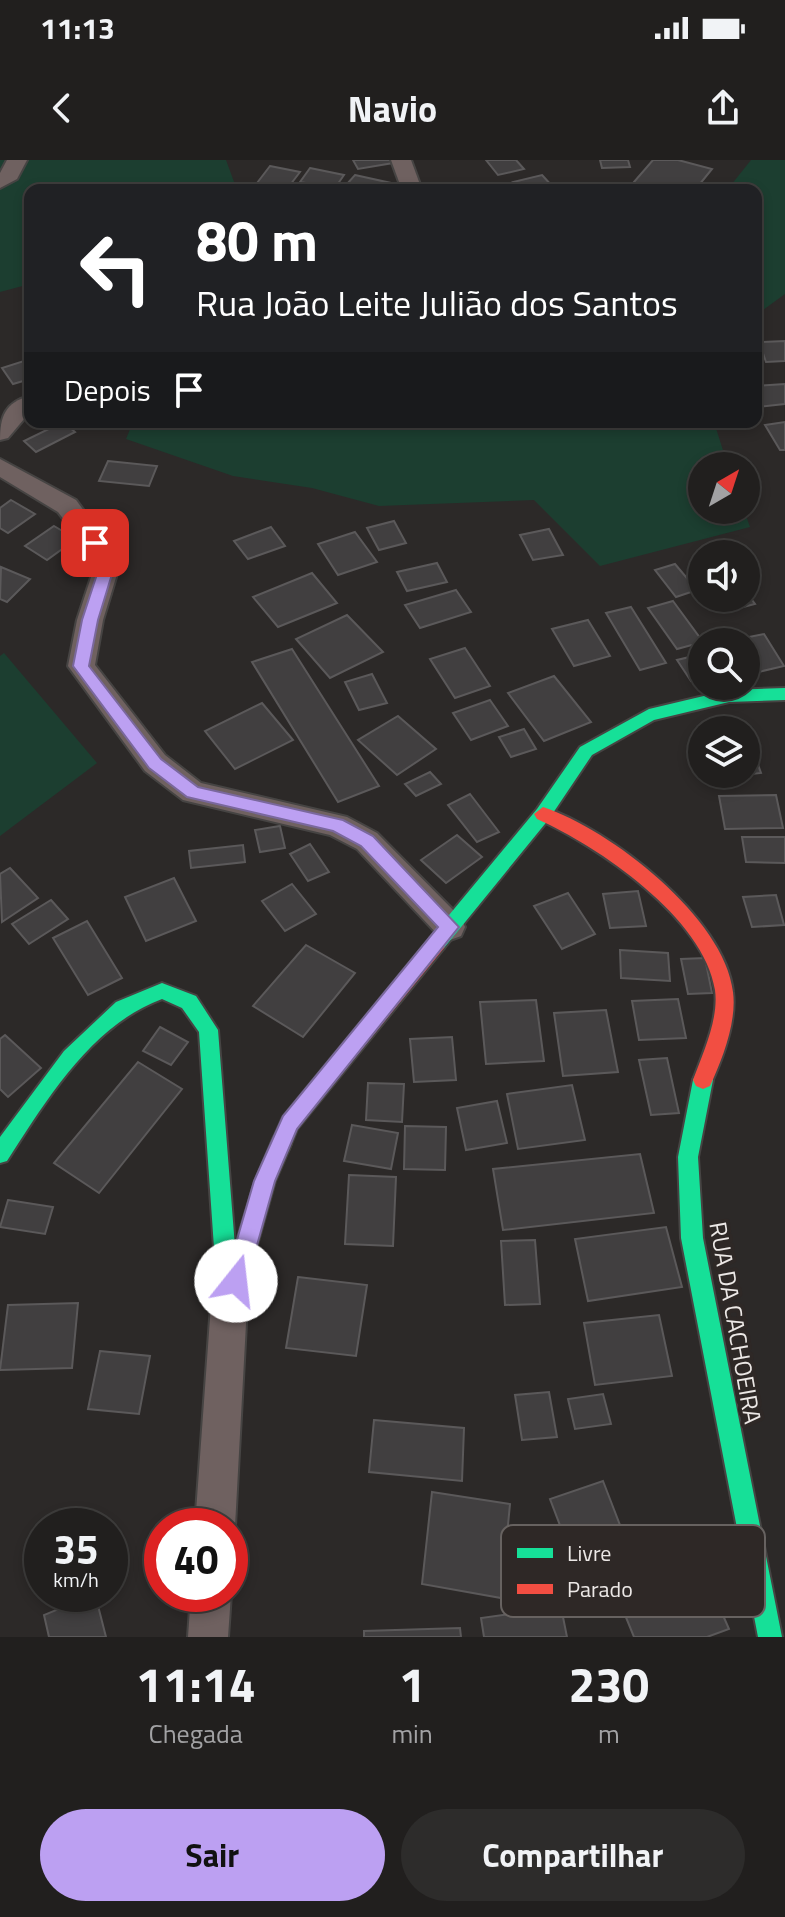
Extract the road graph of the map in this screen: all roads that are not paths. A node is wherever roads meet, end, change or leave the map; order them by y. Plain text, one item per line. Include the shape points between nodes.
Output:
1 (17, 160) edge
2 (401, 160) edge
3 (0, 182) edge
4 (410, 184) edge
5 (24, 406) edge
6 (0, 433) edge
7 (0, 467) edge
8 (785, 694) edge
9 (543, 814) junction
10 (450, 927) junction
11 (0, 1154) edge
12 (229, 1305) junction
13 (216, 1508) edge
14 (748, 1525) edge
15 (765, 1611) edge
16 (210, 1612) edge
17 (208, 1637) edge
18 (770, 1637) edge

1 - 3 street
2 - 4 street
5 - 6 street
7 - 10 street via 67,506 109,561 81,666 155,763 193,792 337,825 367,841
8 - 9 street via 729,696 649,715 586,751
9 - 10 street
9 - 14 street, RUA DA CACHOEIRA via 584,833 634,868 710,951 724,991 688,1157 692,1238
10 - 12 street via 290,1123 265,1181
11 - 12 street via 69,1060 124,1007 162,991 189,1002 208,1030
12 - 13 street
15 - 18 street, RUA DA CACHOEIRA
16 - 17 street

